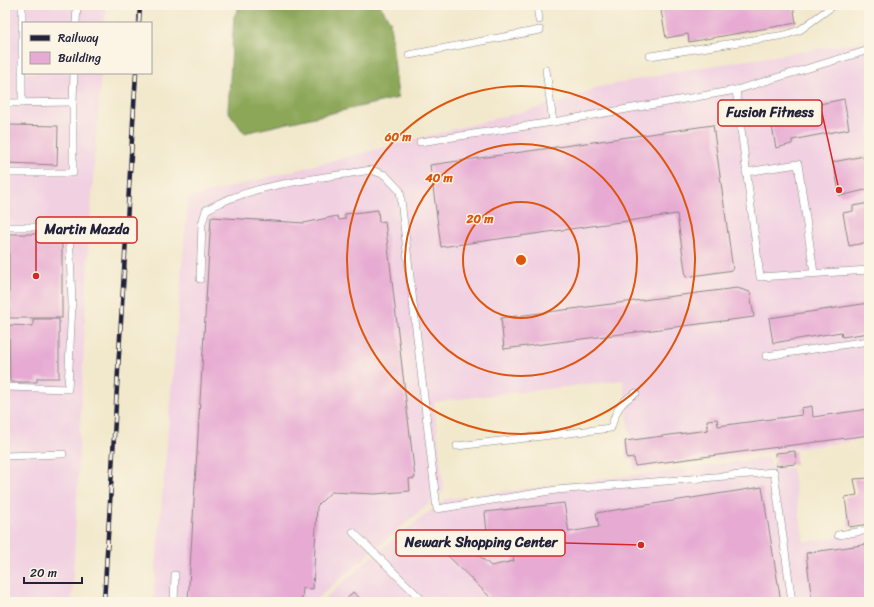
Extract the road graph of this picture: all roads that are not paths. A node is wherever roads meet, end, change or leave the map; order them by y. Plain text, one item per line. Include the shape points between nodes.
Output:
1 (22, 5) edge
2 (77, 5) edge
3 (537, 5) edge
4 (834, 5) edge
5 (539, 20) dead end
6 (76, 22) edge
7 (540, 30) dead end
8 (869, 50) edge
9 (409, 55) dead end
10 (650, 56) dead end
11 (546, 70) dead end
12 (74, 74) edge
13 (736, 90) junction
14 (72, 102) junction
15 (5, 103) edge
16 (22, 103) junction
17 (553, 122) junction
18 (420, 142) dead end
19 (746, 172) junction
20 (5, 173) edge
21 (5, 227) edge
22 (869, 270) edge
23 (814, 273) junction
24 (200, 279) dead end
25 (869, 341) edge
26 (766, 356) dead end
27 (5, 387) edge
28 (636, 394) dead end
29 (457, 446) dead end
30 (63, 454) dead end
31 (5, 456) edge
32 (869, 530) edge
33 (354, 532) dead end
34 (838, 535) dead end
35 (175, 576) dead end
36 (174, 602) edge
37 (424, 602) edge
38 (792, 602) edge

1 - 16 lane
2 - 6 lane
3 - 5 lane
4 - 10 lane via 800,30 785,35
7 - 9 lane
8 - 13 lane
11 - 17 lane
12 - 14 lane
13 - 17 lane
13 - 19 lane
14 - 16 lane
14 - 20 lane via 73,173
15 - 16 lane
17 - 18 lane
19 - 23 lane via 760,277
19 - 23 lane via 798,164
21 - 27 lane via 69,227 72,303 68,389
22 - 23 lane
24 - 38 lane via 202,224 206,210 216,204 262,188 371,170 386,175 400,191 437,509 556,490 774,472
25 - 26 lane
28 - 29 lane via 627,398 616,410 611,428
30 - 31 lane
32 - 34 lane
33 - 37 lane
35 - 36 lane

